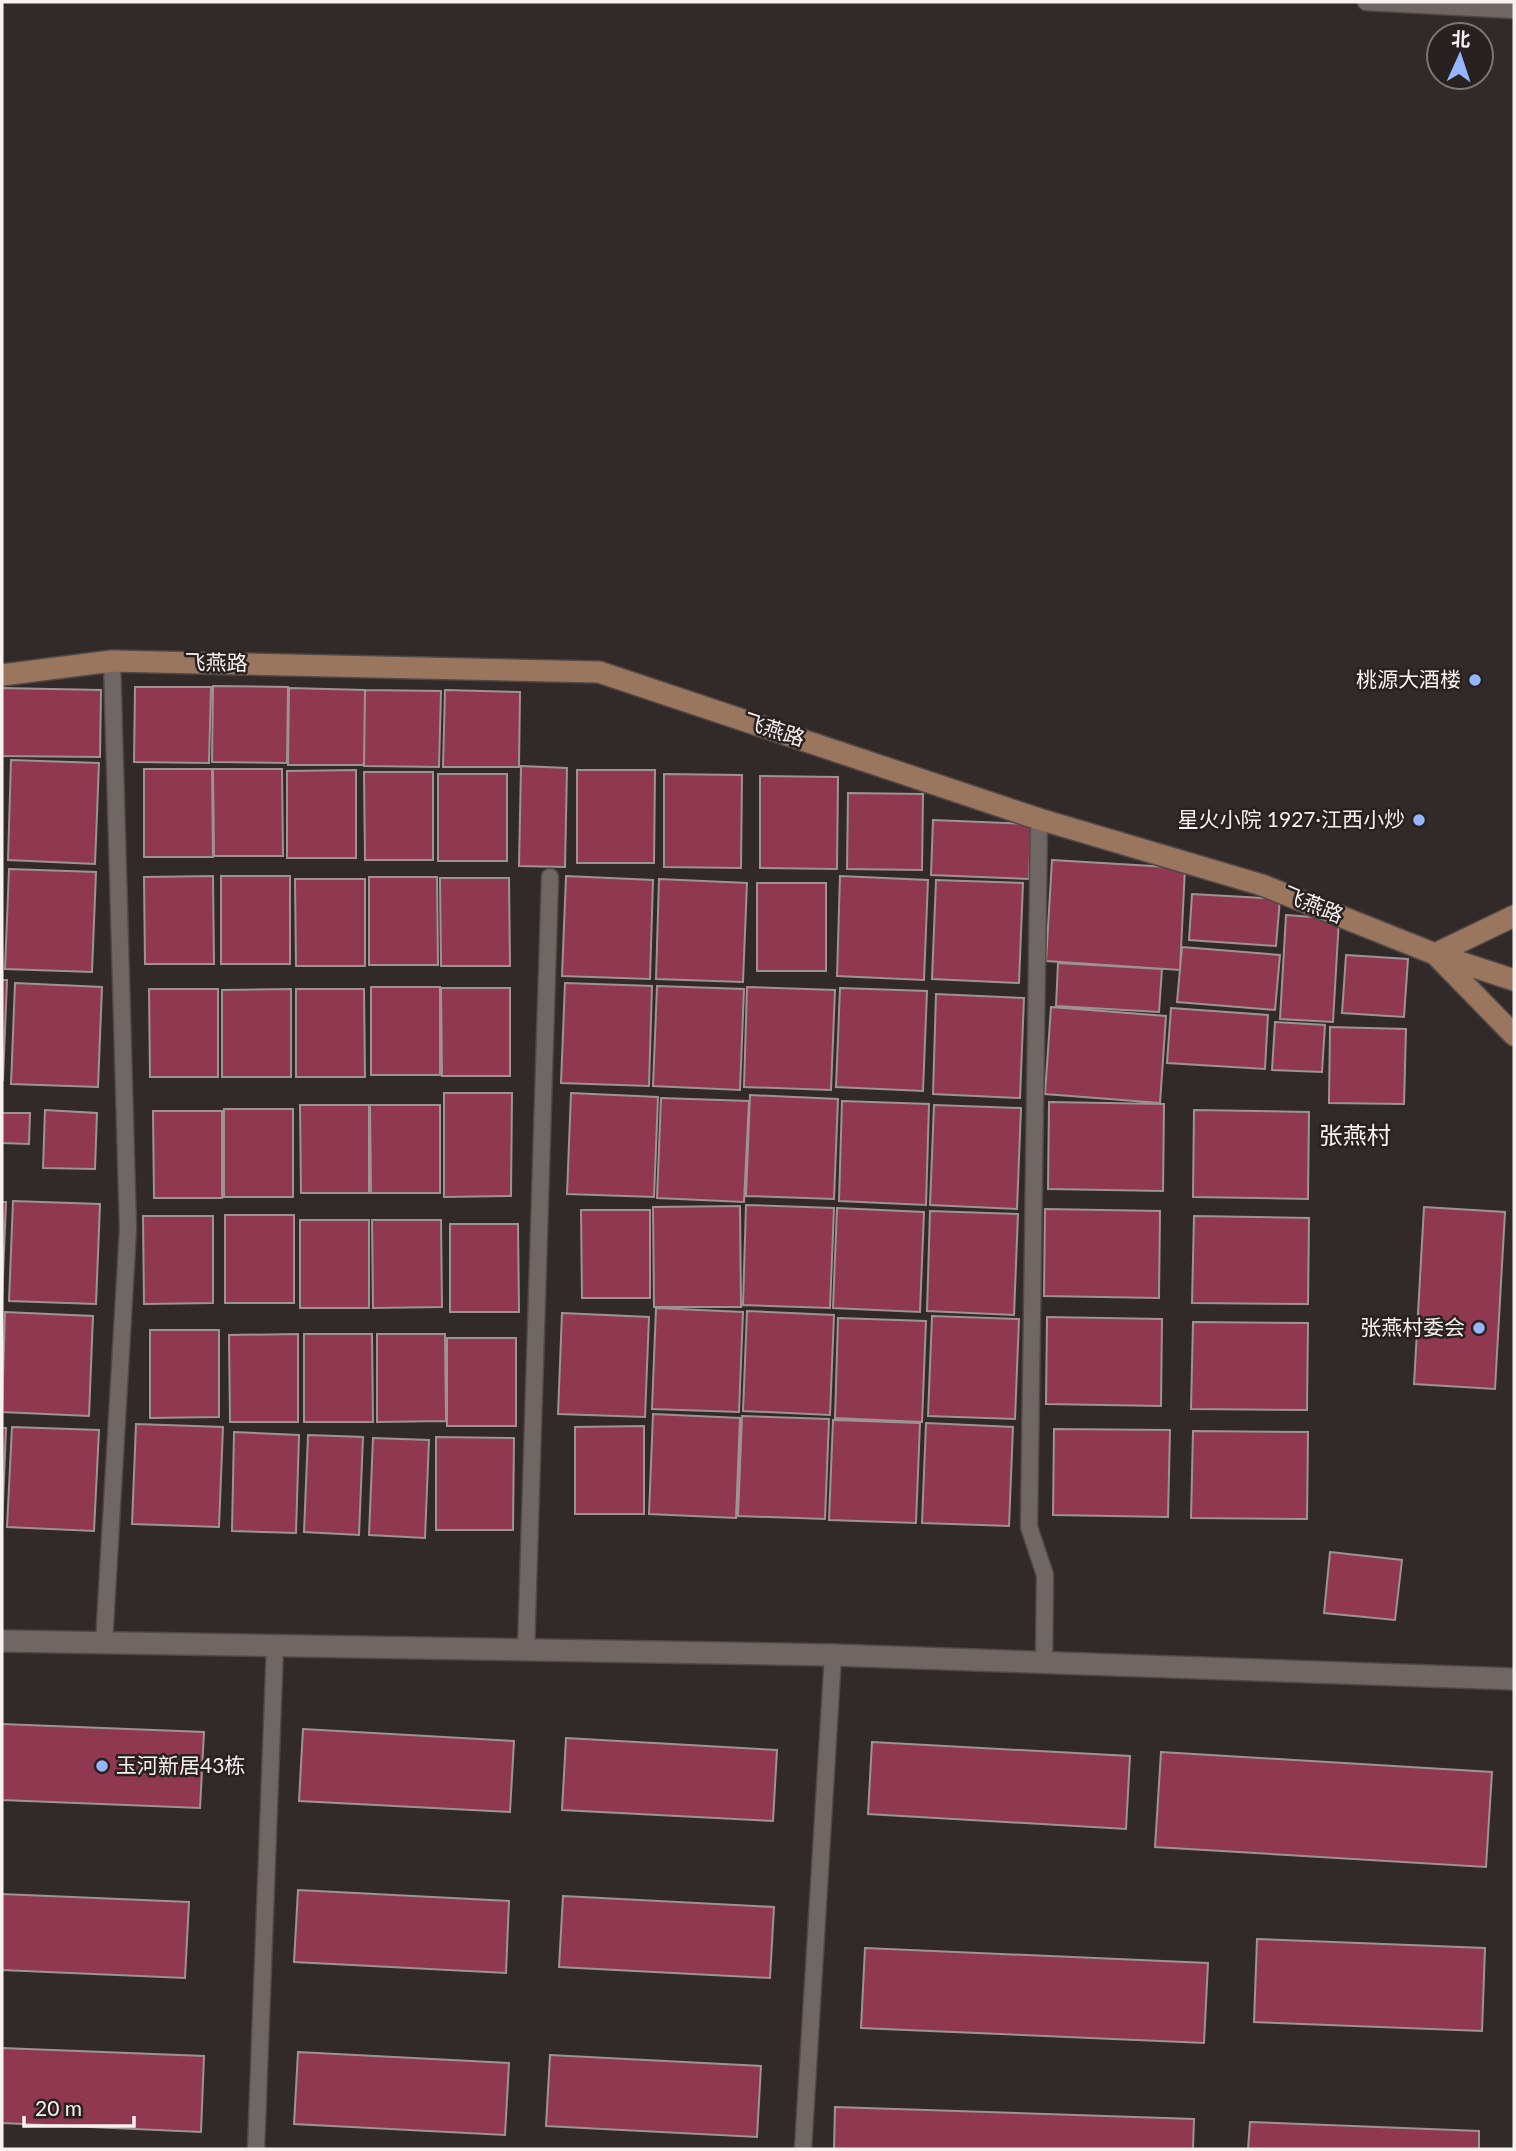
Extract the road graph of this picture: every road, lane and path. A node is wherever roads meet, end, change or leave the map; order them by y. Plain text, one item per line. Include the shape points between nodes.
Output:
1 (1366, 2) edge
2 (1514, 10) edge
3 (112, 661) junction
4 (2, 675) edge
5 (1038, 819) junction
6 (550, 877) dead end
7 (1514, 916) edge
8 (1435, 954) junction
9 (1514, 980) edge
10 (1514, 1035) edge
11 (2, 1641) edge
12 (104, 1643) junction
13 (275, 1646) junction
14 (526, 1650) junction
15 (833, 1655) junction
16 (1044, 1663) junction
17 (1514, 1679) edge
18 (256, 2149) edge
19 (803, 2149) edge

1 - 2 lane
3 - 4 street, 飞燕路
3 - 5 street, 飞燕路 via 599,671
3 - 12 lane via 128,1229
5 - 8 street, 飞燕路 via 1262,885
5 - 16 lane via 1029,1528 1045,1575
6 - 14 lane
7 - 8 street
8 - 9 street, 飞燕路
8 - 10 street
11 - 12 street
12 - 13 street
13 - 14 street
13 - 18 lane
14 - 15 street
15 - 16 street
15 - 19 lane
16 - 17 street

